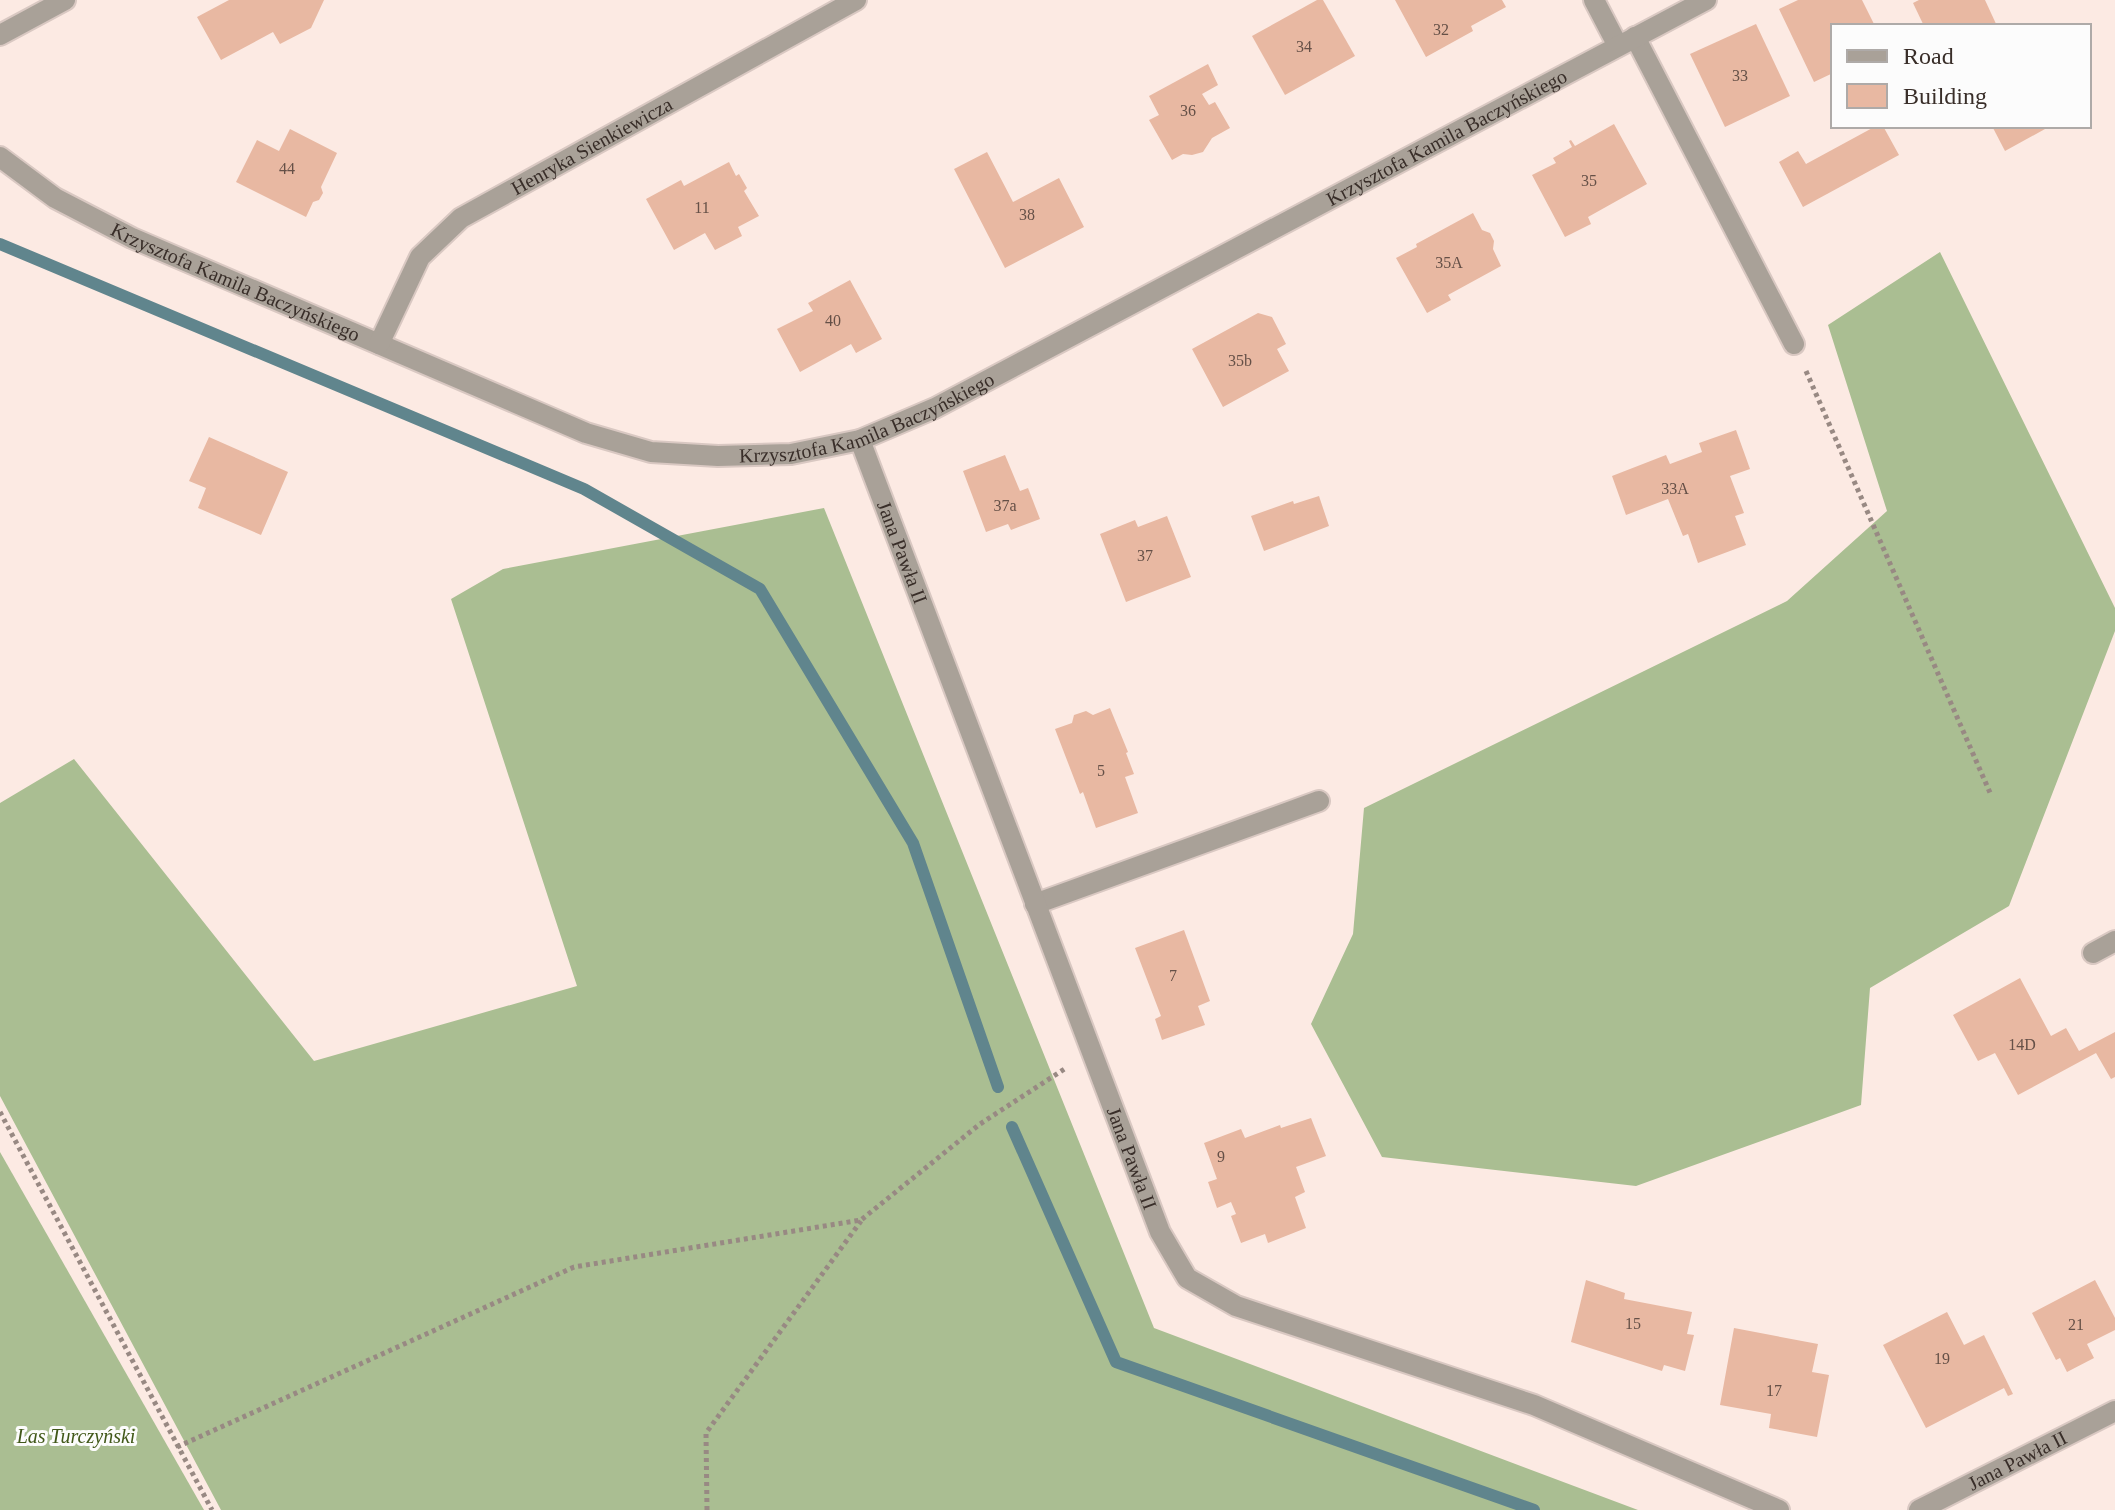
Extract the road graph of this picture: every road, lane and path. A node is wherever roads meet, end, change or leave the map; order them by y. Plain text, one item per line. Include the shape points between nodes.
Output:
1 (65, 0) edge
2 (856, 0) edge
3 (1594, 0) edge
4 (1706, 0) edge
5 (0, 35) edge
6 (1626, 42) junction
7 (0, 157) edge
8 (379, 344) junction
9 (1794, 344) joint
10 (860, 440) junction
11 (1991, 795) dead end
12 (1319, 801) dead end
13 (1035, 904) junction
14 (2115, 941) edge
15 (2093, 953) dead end
16 (1090, 1053) junction
17 (0, 1112) edge
18 (861, 1220) junction
19 (2115, 1411) edge
20 (177, 1447) junction
21 (212, 1510) edge
22 (707, 1510) edge
23 (1779, 1510) edge
24 (1919, 1510) edge

1 - 5 street
2 - 8 street, Henryka Sienkiewicza via 461,218 420,257
3 - 6 street
4 - 6 street, Krzysztofa Kamila Baczyńskiego
6 - 9 street
6 - 10 street, Krzysztofa Kamila Baczyńskiego via 935,408
7 - 8 street, Krzysztofa Kamila Baczyńskiego via 55,198 132,238
8 - 10 street, Krzysztofa Kamila Baczyńskiego via 586,433 651,452 791,454
9 - 11 path
10 - 13 street, Jana Pawła II
12 - 13 street
13 - 16 street, Jana Pawła II
14 - 15 street
16 - 18 path via 980,1124
16 - 23 street, Jana Pawła II via 1160,1232 1187,1278 1236,1306 1534,1405
17 - 20 path
18 - 20 path via 574,1267
18 - 22 path via 706,1433
19 - 24 street, Jana Pawła II
20 - 21 path

